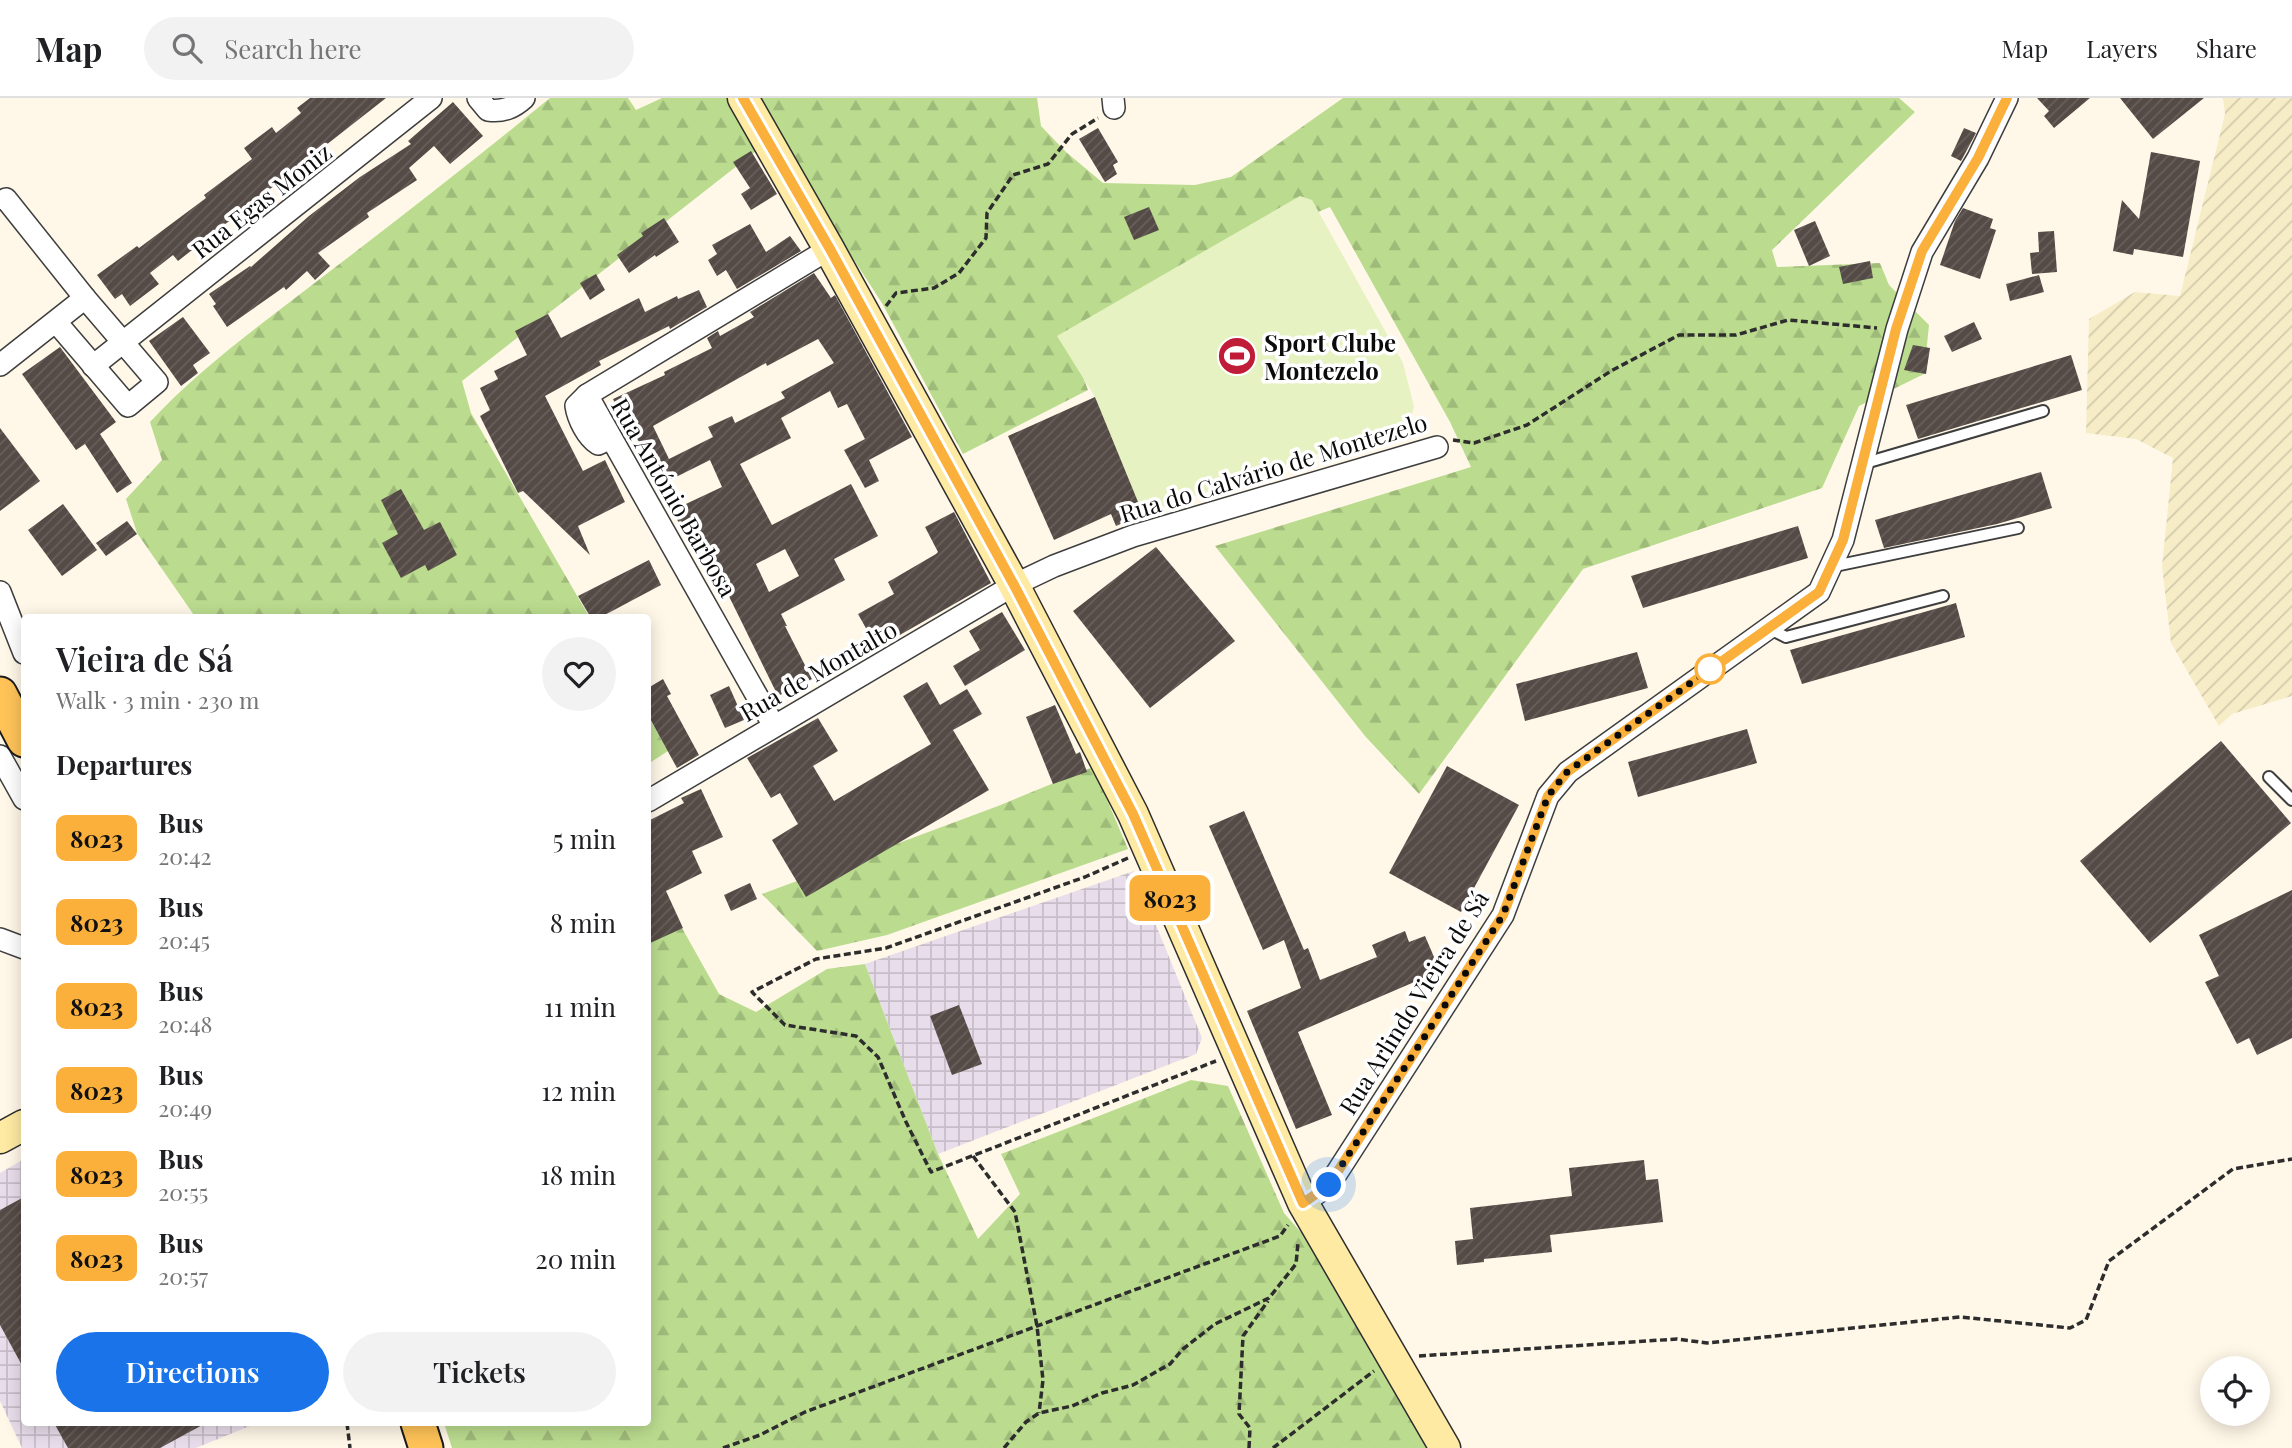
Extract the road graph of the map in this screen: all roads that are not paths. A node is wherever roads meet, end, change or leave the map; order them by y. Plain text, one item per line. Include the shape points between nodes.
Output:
1 (432, 98) edge
2 (478, 98) edge
3 (524, 98) edge
4 (743, 98) edge
5 (2007, 98) edge
6 (6, 199) dead end
7 (830, 249) junction
8 (85, 298) junction
9 (55, 321) junction
10 (123, 342) junction
11 (0, 365) edge
12 (93, 366) junction
13 (2043, 411) dead end
14 (1437, 447) road end
15 (1862, 464) junction
16 (2018, 528) dead end
17 (1830, 567) junction
18 (1014, 585) junction
19 (0, 592) edge
20 (1943, 596) dead end
21 (1768, 628) junction
22 (21, 645) edge
23 (0, 694) edge
24 (774, 726) junction
25 (21, 734) edge
26 (0, 756) edge
27 (2269, 777) dead end
28 (21, 794) edge
29 (651, 799) edge
30 (2292, 800) edge
31 (0, 939) edge
32 (21, 947) edge
33 (21, 1127) edge
34 (0, 1138) edge
35 (1303, 1203) junction
36 (419, 1426) edge
37 (426, 1448) edge
38 (1445, 1448) edge

1 - 10 street, Rua Egas Moniz
2 - 3 street via 488,110 500,111
4 - 7 street
5 - 15 street, Rua Arlindo Vieira de Sá via 1978,158 1922,251 1896,329
6 - 8 street
7 - 18 street
7 - 24 street, Rua António Barbosa via 587,395
8 - 9 street
8 - 10 street
9 - 11 street
9 - 12 street
10 - 12 street, Rua Egas Moniz
10 - 12 street via 157,382 128,406
13 - 15 lane
14 - 18 street, Rua do Calvário de Montezelo via 1133,536
15 - 17 street, Rua Arlindo Vieira de Sá via 1843,540
16 - 17 lane
17 - 21 street, Rua Arlindo Vieira de Sá via 1819,592
18 - 24 street, Rua de Montalto
18 - 35 street via 1133,814
19 - 22 street
20 - 21 lane via 1786,637
21 - 35 street, Rua Arlindo Vieira de Sá via 1567,772 1548,796 1503,915 1329,1185
23 - 25 main road
24 - 29 street, Rua de Montalto
26 - 28 street
27 - 30 lane
31 - 32 street
33 - 34 street
35 - 38 street
36 - 37 main road

